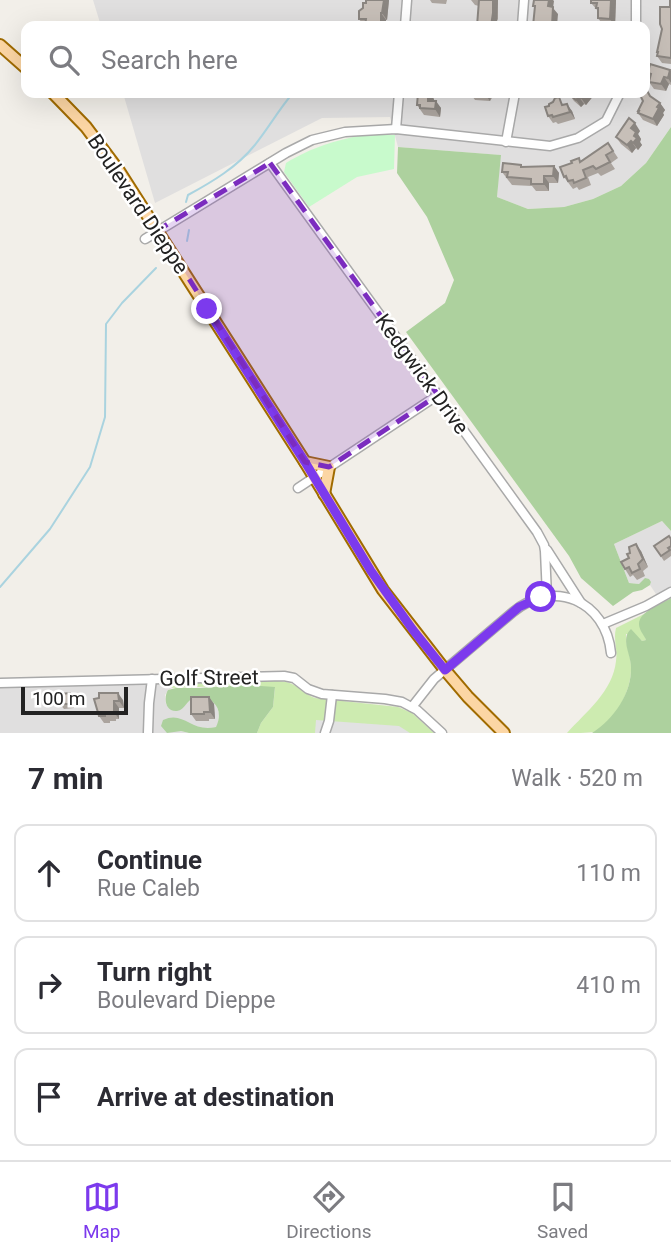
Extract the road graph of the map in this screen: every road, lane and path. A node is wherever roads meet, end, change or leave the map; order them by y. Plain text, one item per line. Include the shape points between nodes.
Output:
1 (407, 0) edge
2 (524, 0) edge
3 (636, 0) edge
4 (405, 21) edge
5 (523, 21) edge
6 (636, 21) edge
7 (0, 45) edge
8 (21, 64) edge
9 (58, 98) edge
10 (399, 98) edge
11 (514, 98) edge
12 (618, 98) edge
13 (396, 129) junction
14 (506, 142) junction
15 (270, 163) junction
16 (158, 230) junction
17 (145, 239) dead end
18 (438, 395) junction
19 (305, 462) junction
20 (329, 467) junction
21 (314, 477) junction
22 (298, 488) dead end
23 (324, 494) junction
24 (544, 545) junction
25 (671, 592) edge
26 (547, 596) junction
27 (581, 603) junction
28 (603, 624) junction
29 (611, 653) dead end
30 (445, 670) junction
31 (152, 679) junction
32 (0, 683) edge
33 (331, 695) junction
34 (412, 707) junction
35 (148, 733) edge
36 (325, 733) edge
37 (442, 733) edge
38 (504, 733) edge

1 - 4 street
2 - 5 street
3 - 6 street
7 - 8 main road
9 - 16 main road, Boulevard Dieppe via 119,170
10 - 13 street
11 - 14 street
12 - 14 street via 606,121 578,138 550,146
13 - 14 street
13 - 15 street via 345,132 312,140
15 - 16 street
15 - 18 street, Kedgwick Drive
16 - 17 street
16 - 19 main road, Boulevard Dieppe
18 - 20 street
18 - 24 street, Kedgwick Drive
19 - 20 main road
19 - 21 main road, Boulevard Dieppe
20 - 21 street
20 - 23 main road
21 - 22 street
21 - 23 main road, Boulevard Dieppe
23 - 30 main road, Boulevard Dieppe via 383,590
24 - 26 street, Kedgwick Drive
24 - 27 street
25 - 28 street
26 - 27 street
26 - 30 street via 519,607
27 - 28 street
28 - 29 street
30 - 34 street
30 - 38 main road, Boulevard Dieppe
31 - 32 street, Golf Street
31 - 33 street, Golf Street via 284,676
31 - 35 street
33 - 34 street, Golf Street via 385,699
33 - 36 street
34 - 37 street

